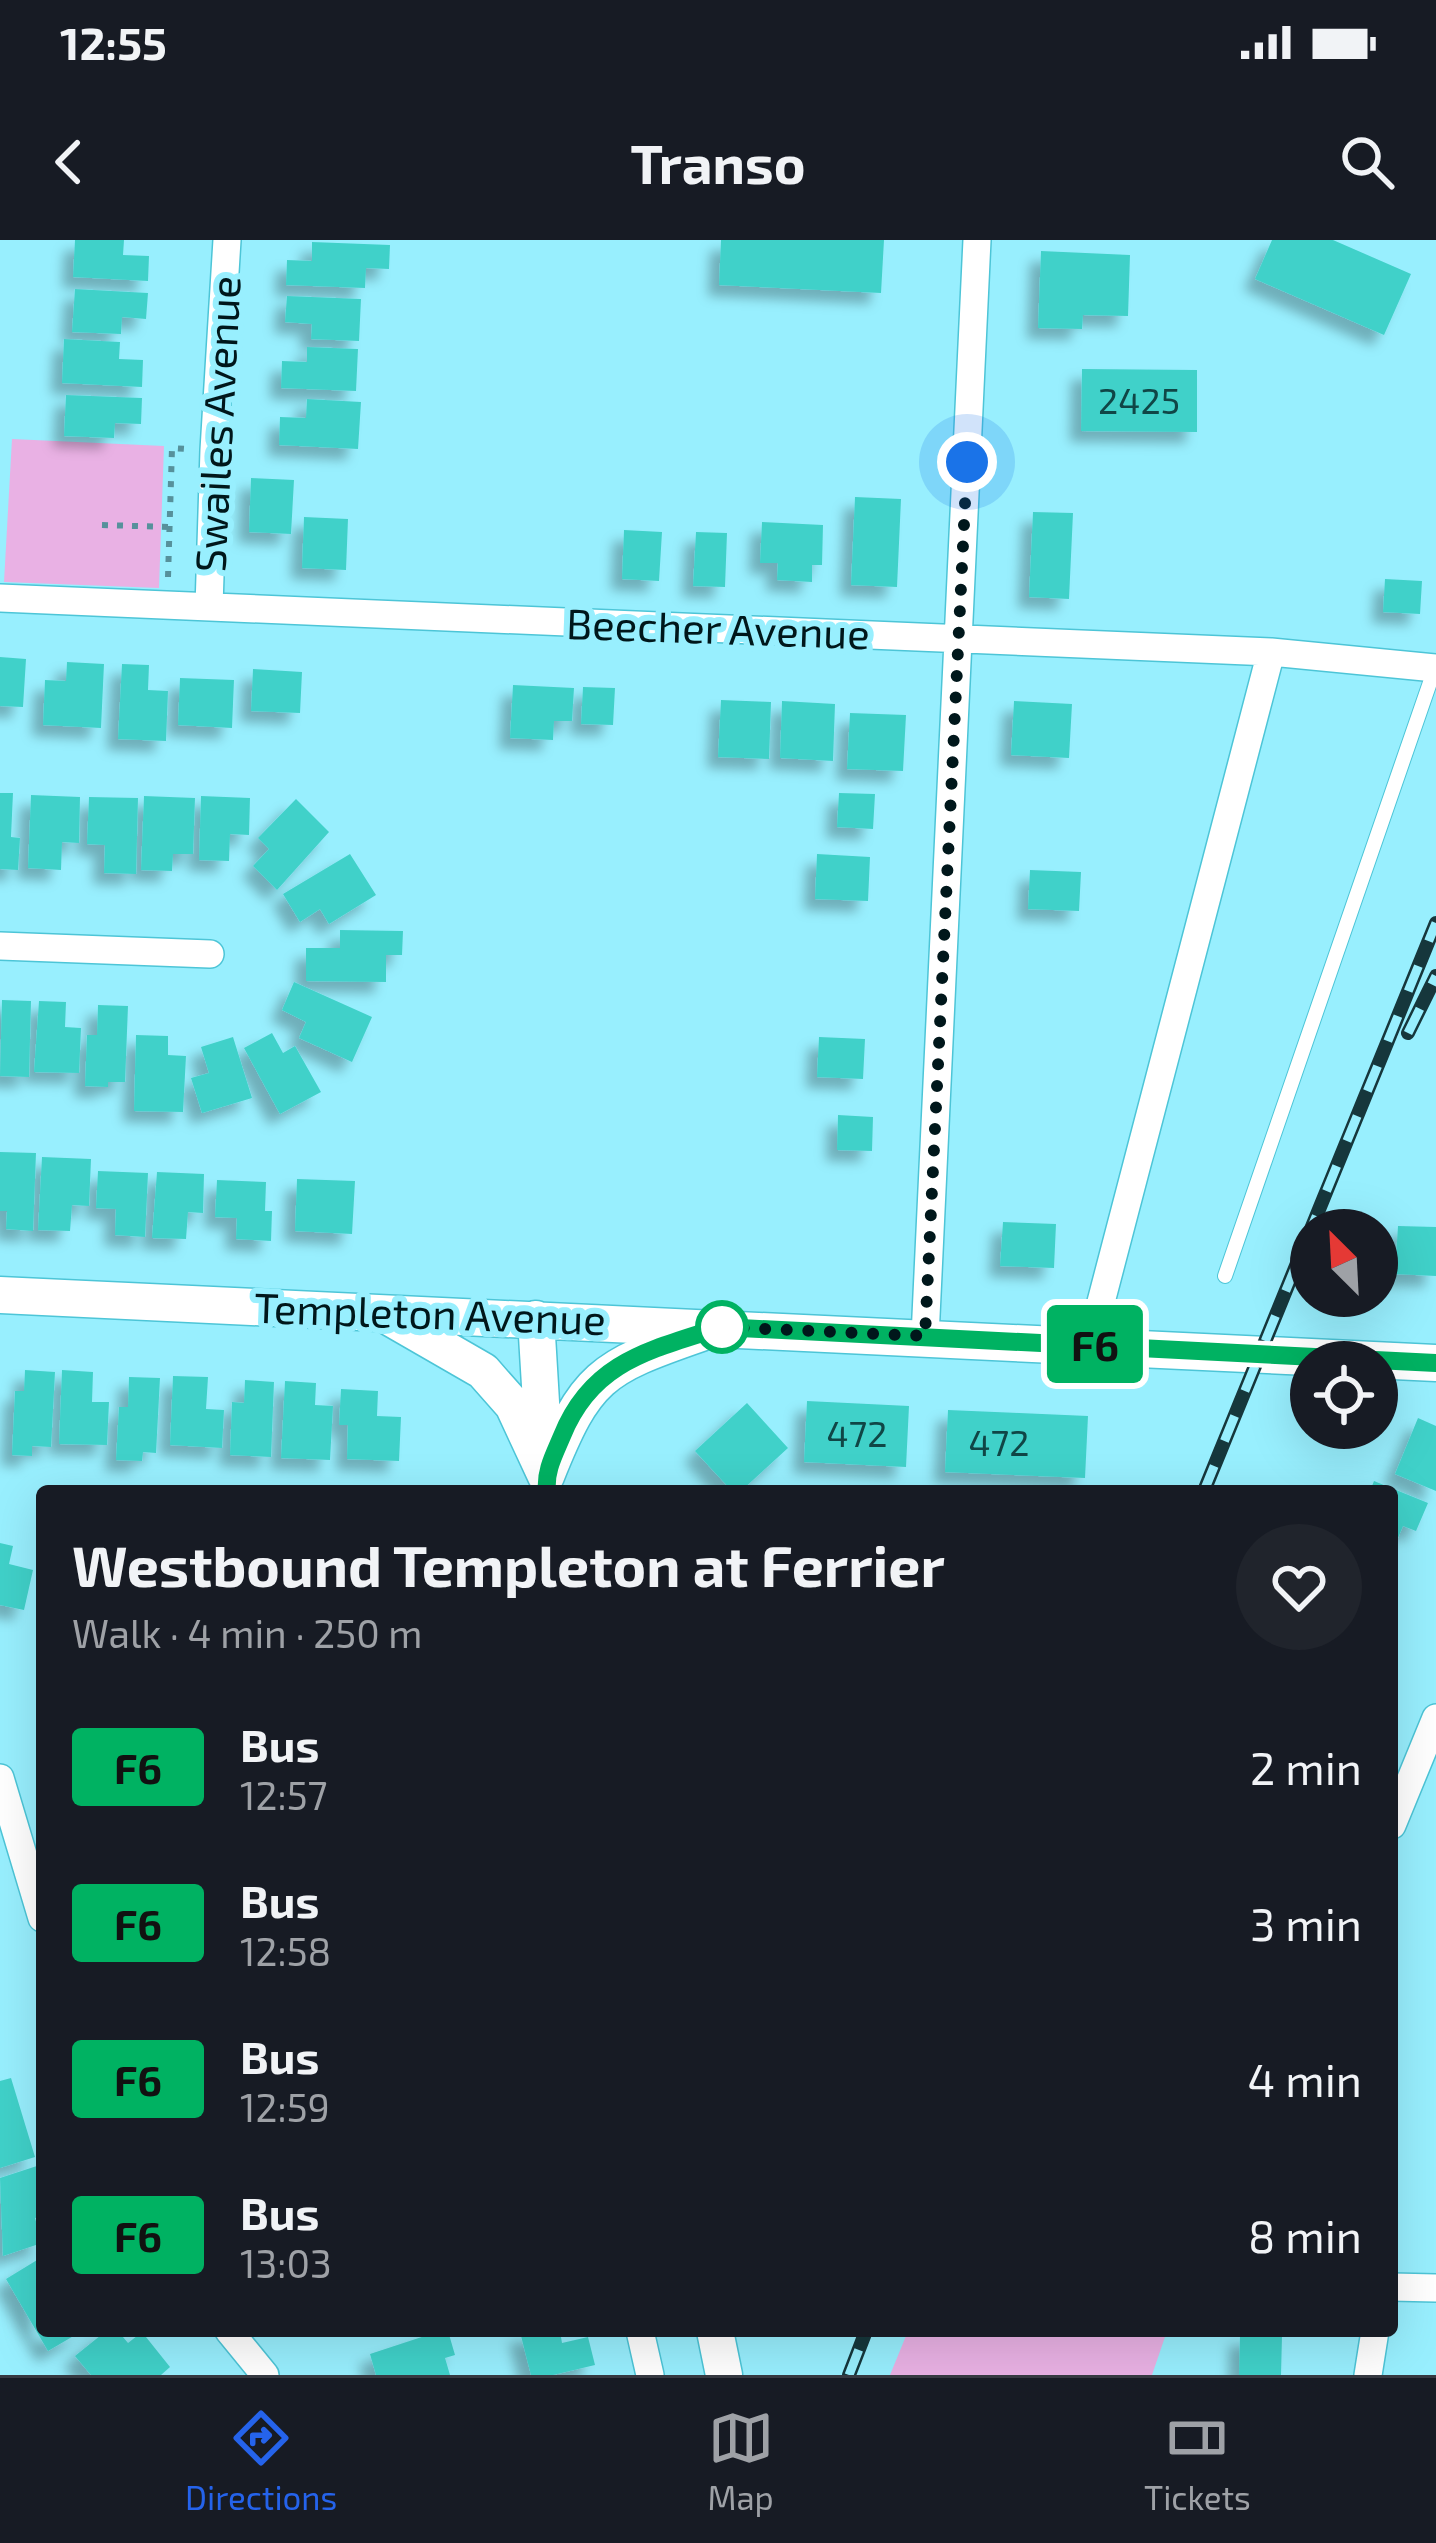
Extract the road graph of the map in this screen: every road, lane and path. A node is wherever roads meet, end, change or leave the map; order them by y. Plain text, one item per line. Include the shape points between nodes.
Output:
1 (227, 240) edge
2 (977, 240) edge
3 (214, 450) junction
4 (102, 525) dead end
5 (170, 527) junction
6 (0, 598) edge
7 (167, 605) junction
8 (209, 607) junction
9 (958, 640) junction
10 (1271, 652) junction
11 (1435, 668) edge
12 (0, 946) edge
13 (210, 954) dead end
14 (1225, 1276) dead end
15 (0, 1295) edge
16 (379, 1312) junction
17 (536, 1319) junction
18 (721, 1327) junction
19 (925, 1336) junction
20 (1090, 1344) junction
21 (1436, 1363) edge
22 (547, 1484) edge
23 (1436, 1718) edge
24 (0, 1778) edge
25 (1398, 1810) edge
26 (36, 1898) edge
27 (1398, 2287) edge
28 (1436, 2288) edge
29 (234, 2337) edge
30 (641, 2337) edge
31 (716, 2337) edge
32 (1375, 2337) edge
33 (265, 2375) edge
34 (650, 2375) edge
35 (724, 2375) edge
36 (1368, 2375) edge

1 - 3 street, Swailes Avenue
2 - 9 street
3 - 5 path via 172,448
3 - 8 street, Swailes Avenue
4 - 5 path
5 - 7 path
6 - 7 street, Beecher Avenue
7 - 8 street, Beecher Avenue
8 - 9 street, Beecher Avenue
9 - 10 street, Beecher Avenue
9 - 19 street
10 - 11 street, Beecher Avenue
10 - 20 street
11 - 14 lane
12 - 13 street
15 - 16 street, Templeton Avenue
16 - 17 street, Templeton Avenue
16 - 22 street via 483,1371 513,1405
17 - 18 street, Templeton Avenue
17 - 22 street
18 - 19 street, Templeton Avenue
18 - 22 street via 658,1348 592,1384 568,1420
19 - 20 street, Templeton Avenue
20 - 21 street, Templeton Avenue
23 - 25 street
24 - 26 street
27 - 28 street
29 - 33 street
30 - 34 street
31 - 35 street
32 - 36 street

